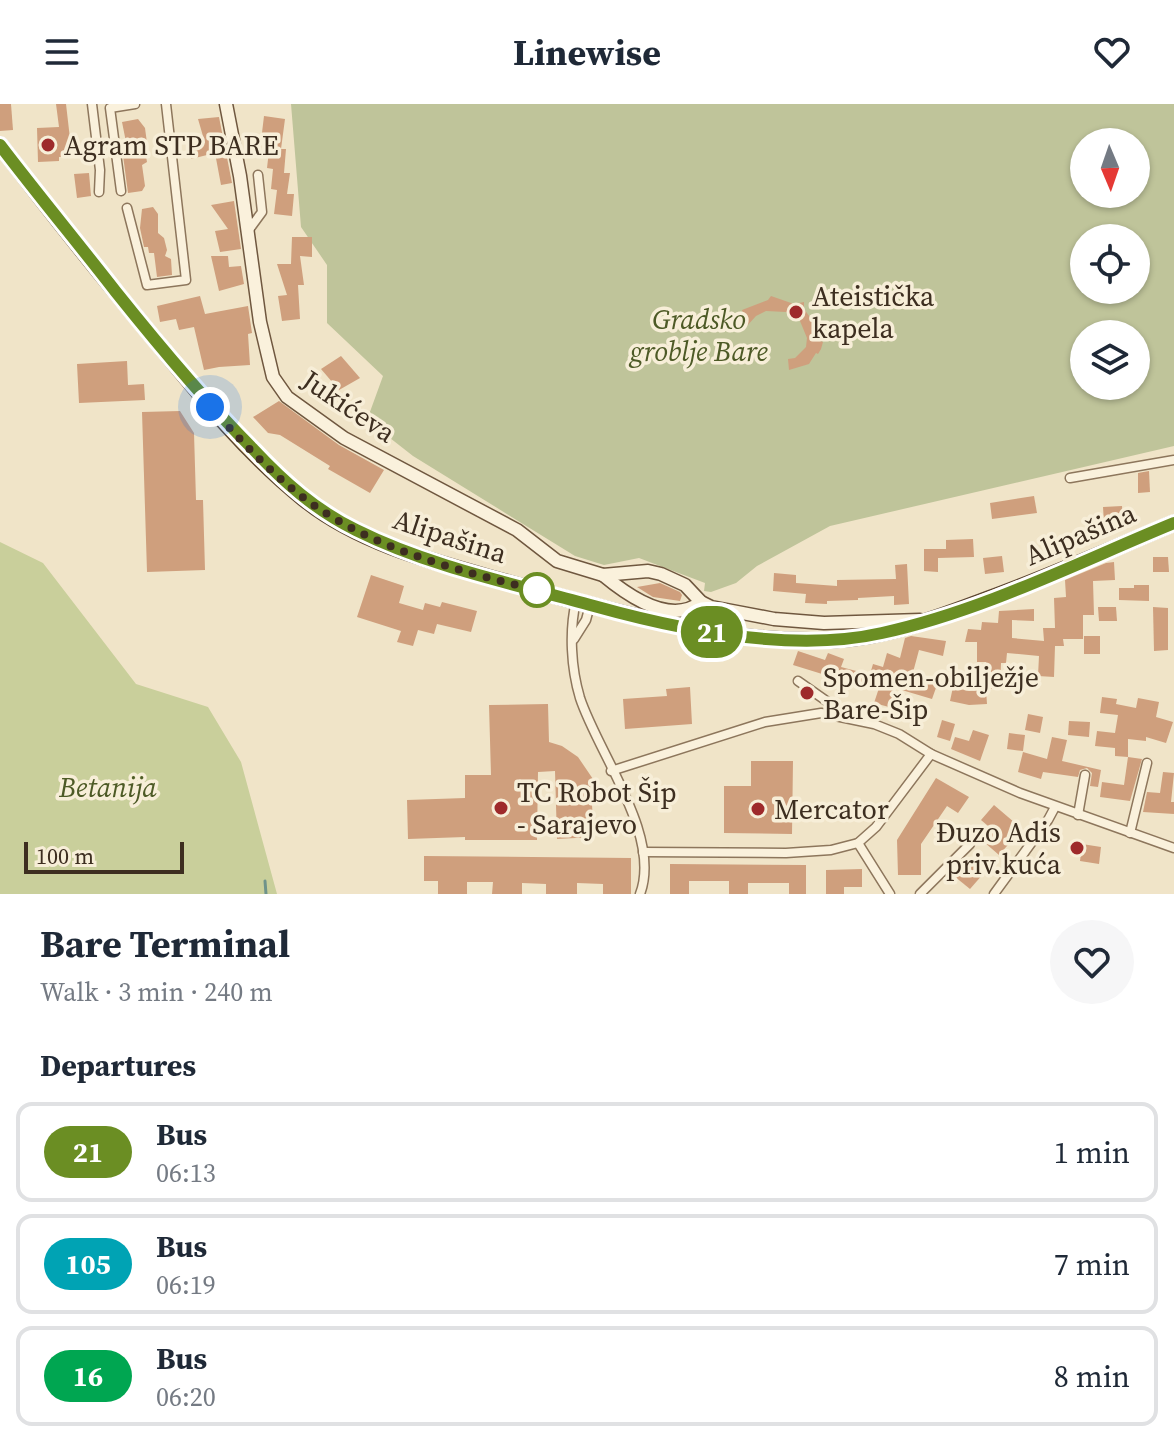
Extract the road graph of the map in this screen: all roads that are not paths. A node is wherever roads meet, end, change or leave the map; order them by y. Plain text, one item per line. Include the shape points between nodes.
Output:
1 (92, 104) edge
2 (135, 104) edge
3 (166, 104) edge
4 (226, 104) edge
5 (110, 106) edge
6 (0, 145) edge
7 (258, 175) dead end
8 (121, 191) dead end
9 (99, 192) dead end
10 (127, 208) dead end
11 (247, 232) junction
12 (1174, 460) edge
13 (1070, 478) dead end
14 (1174, 523) edge
15 (603, 575) junction
16 (701, 602) junction
17 (583, 603) junction
18 (935, 619) junction
19 (574, 639) junction
20 (798, 681) dead end
21 (849, 717) junction
22 (931, 754) junction
23 (1147, 763) dead end
24 (611, 771) junction
25 (1085, 775) dead end
26 (1055, 807) junction
27 (1078, 815) junction
28 (1130, 833) junction
29 (858, 843) junction
30 (970, 844) dead end
31 (1174, 848) edge
32 (643, 852) junction
33 (640, 894) edge
34 (890, 894) edge
35 (920, 894) edge
36 (994, 894) edge

1 - 9 street
2 - 5 street
3 - 10 street via 186,280 147,285
4 - 11 street, Jukićeva
5 - 8 street
6 - 17 main road, Alipašina via 210,407 303,498 356,530 406,551
7 - 11 street via 262,212
11 - 15 street, Jukićeva via 268,359 287,397 344,438 517,530 551,558
12 - 13 street
14 - 18 main road, Alipašina
15 - 16 street, Jukićeva via 661,574 685,585
15 - 16 street, Jukićeva via 657,607 682,611
16 - 18 street, Jukićeva via 725,611 824,623
17 - 18 main road, Alipašina via 691,629 790,639 851,638
17 - 19 street via 571,627
17 - 19 street via 586,620
19 - 24 street via 580,697
20 - 21 street
21 - 22 street via 899,734
21 - 24 street via 821,713 765,722
22 - 26 street
22 - 29 street
23 - 28 street
24 - 32 street
25 - 27 street
26 - 27 street
26 - 36 street
27 - 28 street
28 - 31 street
29 - 32 street via 786,853
29 - 34 street
30 - 35 street
32 - 33 street

